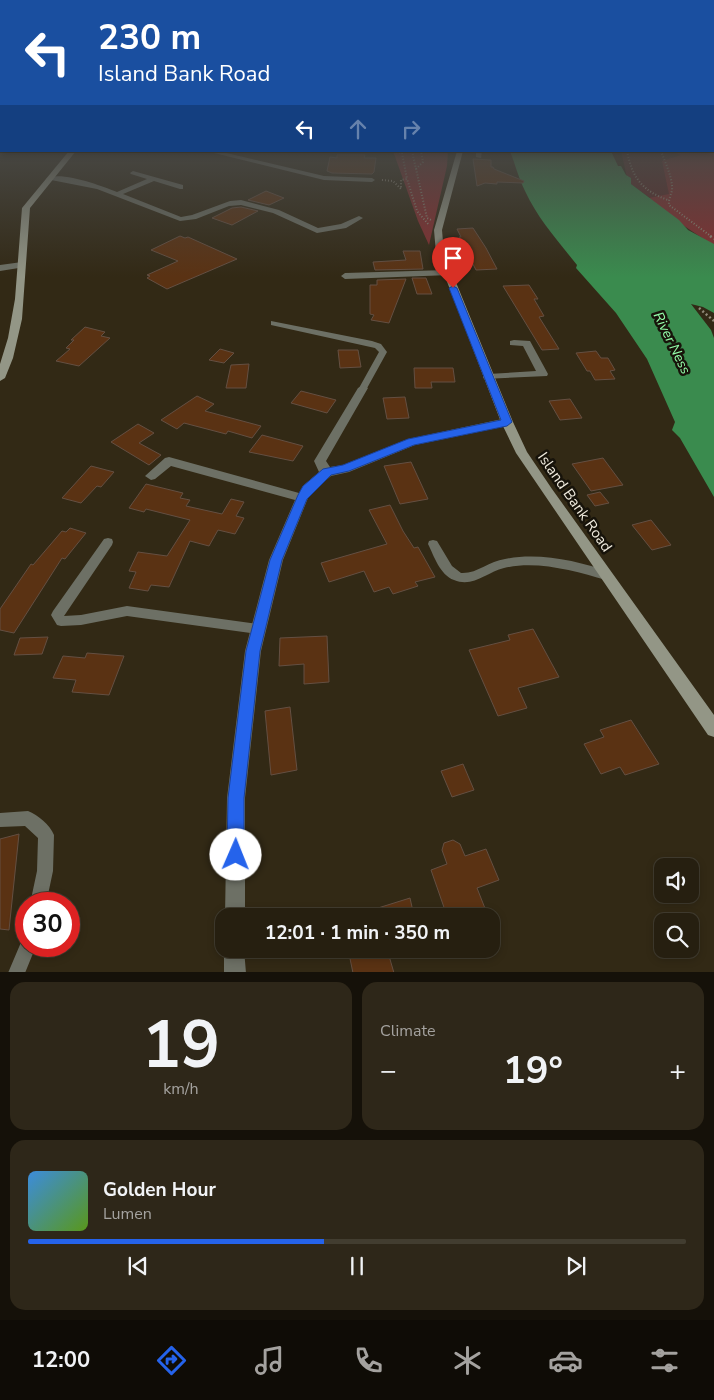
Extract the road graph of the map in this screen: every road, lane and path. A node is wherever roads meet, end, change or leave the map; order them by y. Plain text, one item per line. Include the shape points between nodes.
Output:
1 (43, 186) edge
2 (93, 186) edge
3 (136, 186) edge
4 (409, 186) edge
5 (421, 186) edge
6 (450, 186) edge
7 (641, 186) edge
8 (672, 186) edge
9 (116, 195) junction
10 (668, 200) junction
11 (359, 218) dead end
12 (439, 227) junction
13 (714, 239) edge
14 (22, 265) junction
15 (0, 268) edge
16 (447, 273) junction
17 (345, 276) dead end
18 (699, 308) dead end
19 (714, 320) edge
20 (274, 323) dead end
21 (514, 344) dead end
22 (488, 377) junction
23 (0, 378) edge
24 (363, 388) joint
25 (507, 422) junction
26 (327, 472) junction
27 (151, 476) dead end
28 (302, 498) junction
29 (108, 542) dead end
30 (433, 544) dead end
31 (606, 575) junction
32 (258, 629) junction
33 (714, 729) edge
34 (0, 820) edge
35 (41, 892) edge
36 (235, 908) edge
37 (24, 957) edge
38 (234, 958) edge
39 (16, 972) edge
40 (235, 972) edge

1 - 14 main road via 26,208
2 - 9 street
3 - 9 street
4 - 12 path via 420,218 426,224
5 - 12 path via 427,218
6 - 12 main road
7 - 10 path
8 - 10 path
9 - 11 street via 180,219 234,202 245,202 296,218 317,231 342,226
10 - 13 path via 669,205
12 - 16 main road, Island Bank Road via 440,253
14 - 15 street
14 - 23 main road via 14,334
16 - 17 street
16 - 22 main road, Island Bank Road
18 - 19 path
20 - 24 lane via 378,346 383,352
21 - 22 street via 526,343 543,374
22 - 25 main road, Island Bank Road
24 - 26 street via 320,461
25 - 26 street via 412,442 345,469
25 - 31 main road, Island Bank Road via 522,453
26 - 28 street
27 - 28 street via 169,461
28 - 32 street via 276,560
29 - 32 lane via 57,615 61,621 127,611
30 - 31 lane via 452,574 462,578 503,564 545,562
31 - 33 main road, Island Bank Road
32 - 36 street via 236,798
34 - 35 lane via 28,818 46,835
37 - 39 lane
38 - 40 street

